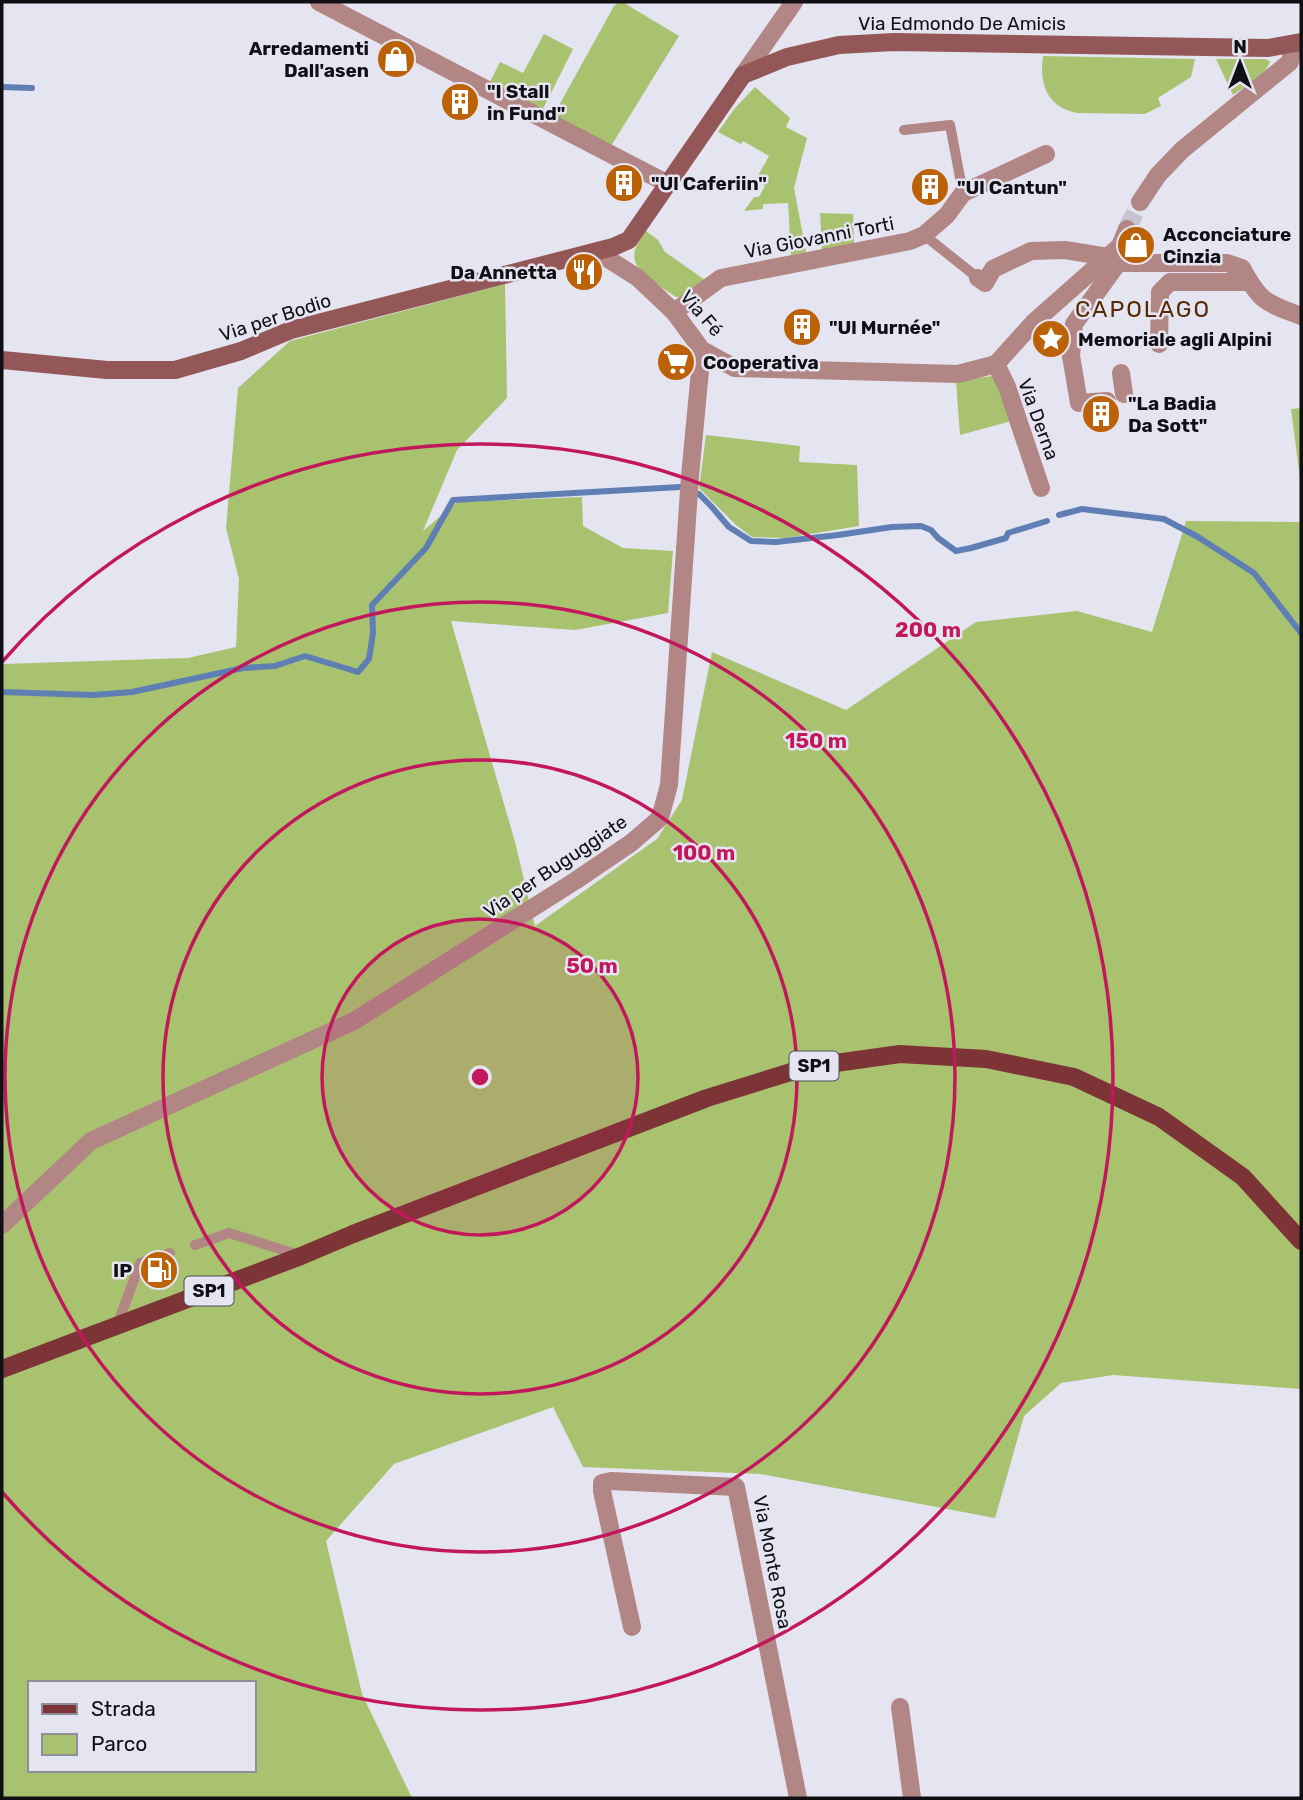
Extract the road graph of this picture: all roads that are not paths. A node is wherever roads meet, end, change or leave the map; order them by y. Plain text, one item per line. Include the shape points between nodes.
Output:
1 (319, 2) edge
2 (794, 2) edge
3 (1298, 43) edge
4 (743, 75) junction
5 (904, 130) dead end
6 (1046, 154) dead end
7 (668, 184) junction
8 (963, 193) junction
9 (1140, 202) tunnel mouth
10 (1127, 229) tunnel mouth
11 (924, 235) junction
12 (597, 252) junction
13 (1113, 260) junction
14 (978, 278) joint
15 (1250, 282) junction
16 (674, 312) junction
17 (1301, 316) edge
18 (1159, 344) dead end
19 (702, 350) junction
20 (2, 360) edge
21 (996, 364) junction
22 (1121, 373) dead end
23 (1041, 488) dead end
24 (2, 1224) edge
25 (1301, 1241) edge
26 (195, 1245) dead end
27 (170, 1254) dead end
28 (301, 1256) junction
29 (117, 1326) junction
30 (2, 1370) edge
31 (632, 1628) dead end
32 (900, 1707) dead end
33 (798, 1798) edge
34 (912, 1798) edge

1 - 7 street
2 - 4 street
3 - 4 street, Via Edmondo De Amicis via 1268,48 839,45 787,57
3 - 9 street via 1290,62 1182,150
4 - 7 street
5 - 8 lane via 950,125
6 - 8 street, Via Giovanni Torti
7 - 12 street via 629,240
8 - 11 street, Via Giovanni Torti
10 - 13 street
11 - 14 lane
11 - 16 street, Via Giovanni Torti via 721,278
12 - 16 street, Via Fé via 638,278
12 - 20 street, Via per Bodio via 291,330 241,351 175,370 107,370
13 - 14 street via 1065,250 1031,251 993,269 985,282
13 - 15 street via 1227,263 1242,268
13 - 21 street via 1034,322
13 - 22 street via 1074,324 1071,356 1079,403 1115,397
15 - 17 street via 1269,304
15 - 18 street via 1170,282 1160,292
16 - 19 street, Via Fé
19 - 21 street, Via Fé via 735,368 958,374
19 - 24 street, Via per Buguggiate via 669,785 660,818 575,881 354,1021 91,1141
21 - 23 street, Via Derna
25 - 28 main road, SP1 via 1243,1177 1159,1117 1074,1077 986,1059 900,1054 807,1067 707,1098
26 - 28 lane via 229,1233
27 - 29 lane via 140,1263
28 - 29 main road, SP1
29 - 30 main road, SP1
31 - 33 street, Via Monte Rosa via 602,1483 736,1487
32 - 34 street

